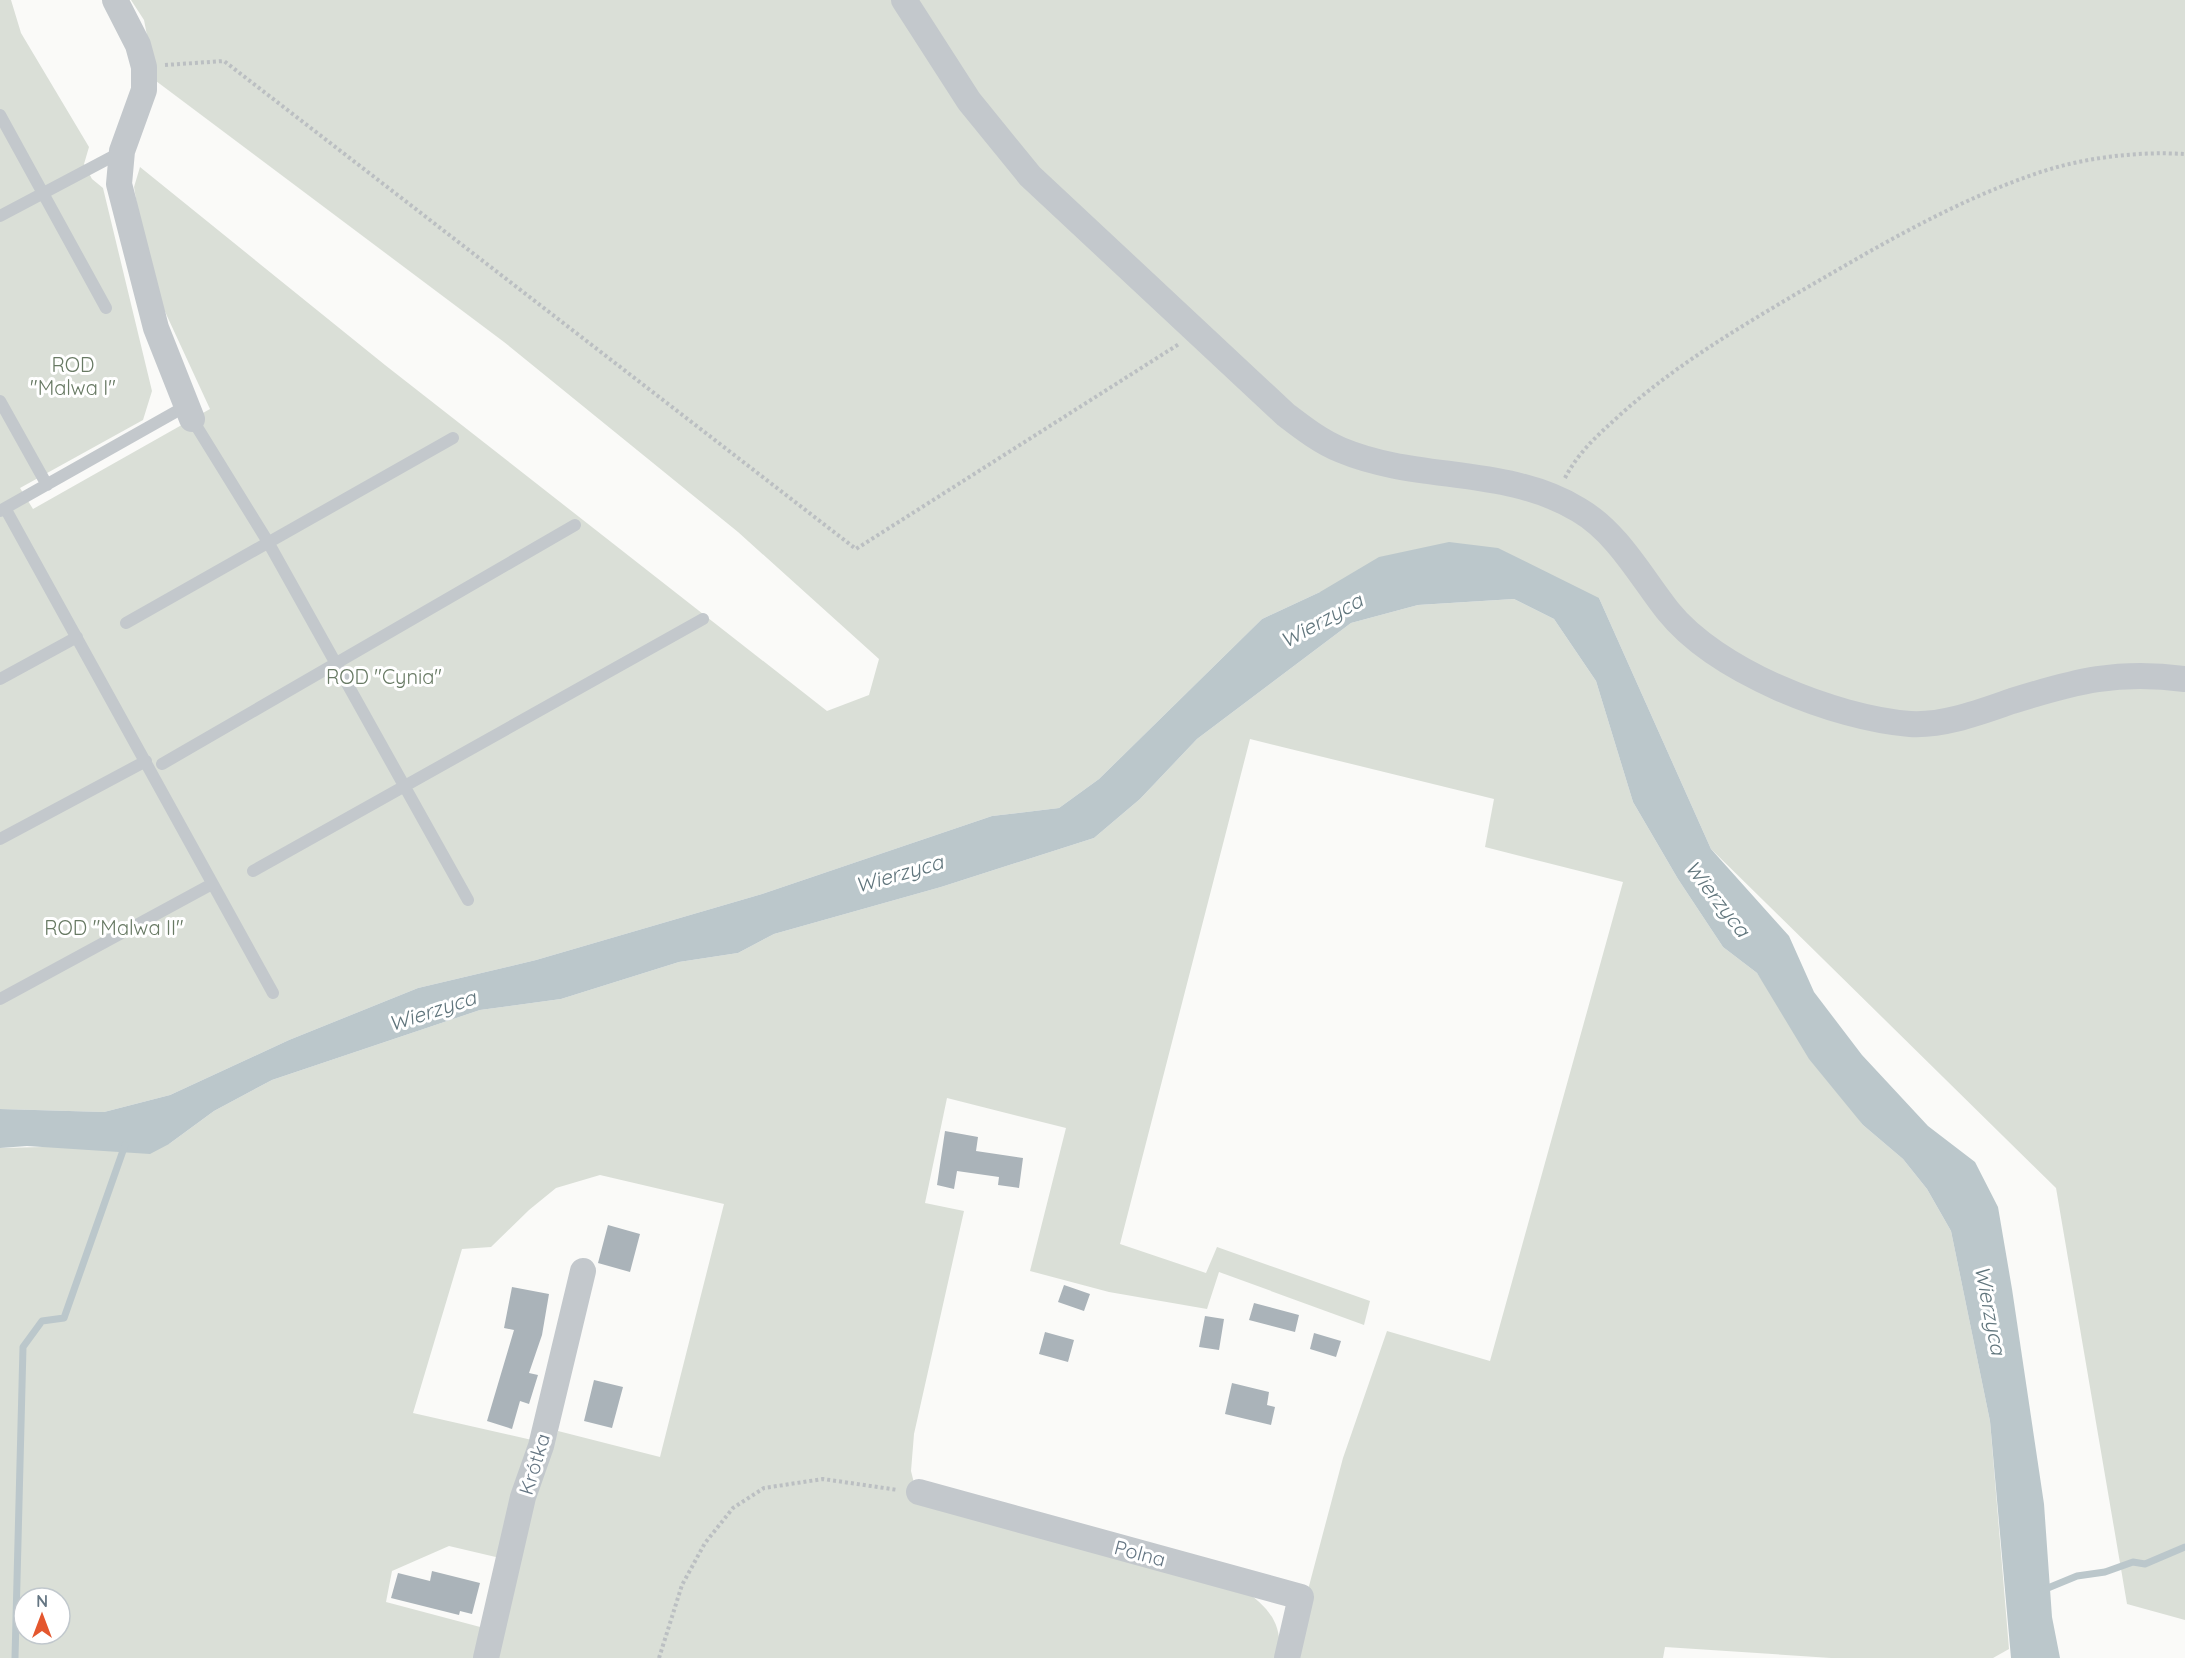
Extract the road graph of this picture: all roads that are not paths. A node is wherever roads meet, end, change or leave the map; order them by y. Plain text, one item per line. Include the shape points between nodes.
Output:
1 (115, 0) edge
2 (904, 0) edge
3 (0, 115) edge
4 (122, 151) junction
5 (43, 192) junction
6 (0, 216) edge
7 (106, 308) dead end
8 (0, 401) edge
9 (189, 412) junction
10 (453, 438) dead end
11 (47, 485) junction
12 (3, 510) edge
13 (575, 525) dead end
14 (268, 542) junction
15 (703, 619) dead end
16 (126, 623) dead end
17 (77, 637) junction
18 (336, 664) junction
19 (0, 679) edge
20 (2185, 679) edge
21 (146, 761) junction
22 (162, 764) dead end
23 (404, 785) junction
24 (0, 839) edge
25 (253, 871) dead end
26 (212, 884) junction
27 (468, 900) dead end
28 (273, 993) dead end
29 (0, 999) edge
30 (583, 1271) dead end
31 (919, 1492) road end
32 (486, 1658) edge
33 (1287, 1658) edge

1 - 4 street via 138,45 144,67 141,106
2 - 20 street via 969,101 1030,176 1286,415 1341,450 1376,461 1527,488 1581,510 1605,531 1681,626 1710,651 1768,682 1851,712 1912,724 1938,722 2098,677 2126,674
3 - 5 lane
4 - 5 lane
4 - 9 street via 119,184 131,240 156,328
5 - 6 lane
5 - 7 lane
8 - 11 lane
9 - 11 lane
9 - 14 lane
10 - 14 lane
11 - 12 lane
12 - 17 lane
13 - 18 lane
14 - 16 lane
14 - 18 lane
15 - 23 lane
17 - 19 lane
17 - 21 lane
18 - 22 lane
18 - 23 lane
21 - 24 lane
21 - 26 lane
23 - 25 lane
23 - 27 lane
26 - 28 lane
26 - 29 lane
30 - 32 street, Krótka via 541,1446 512,1541
31 - 33 street, Polna via 1301,1597

